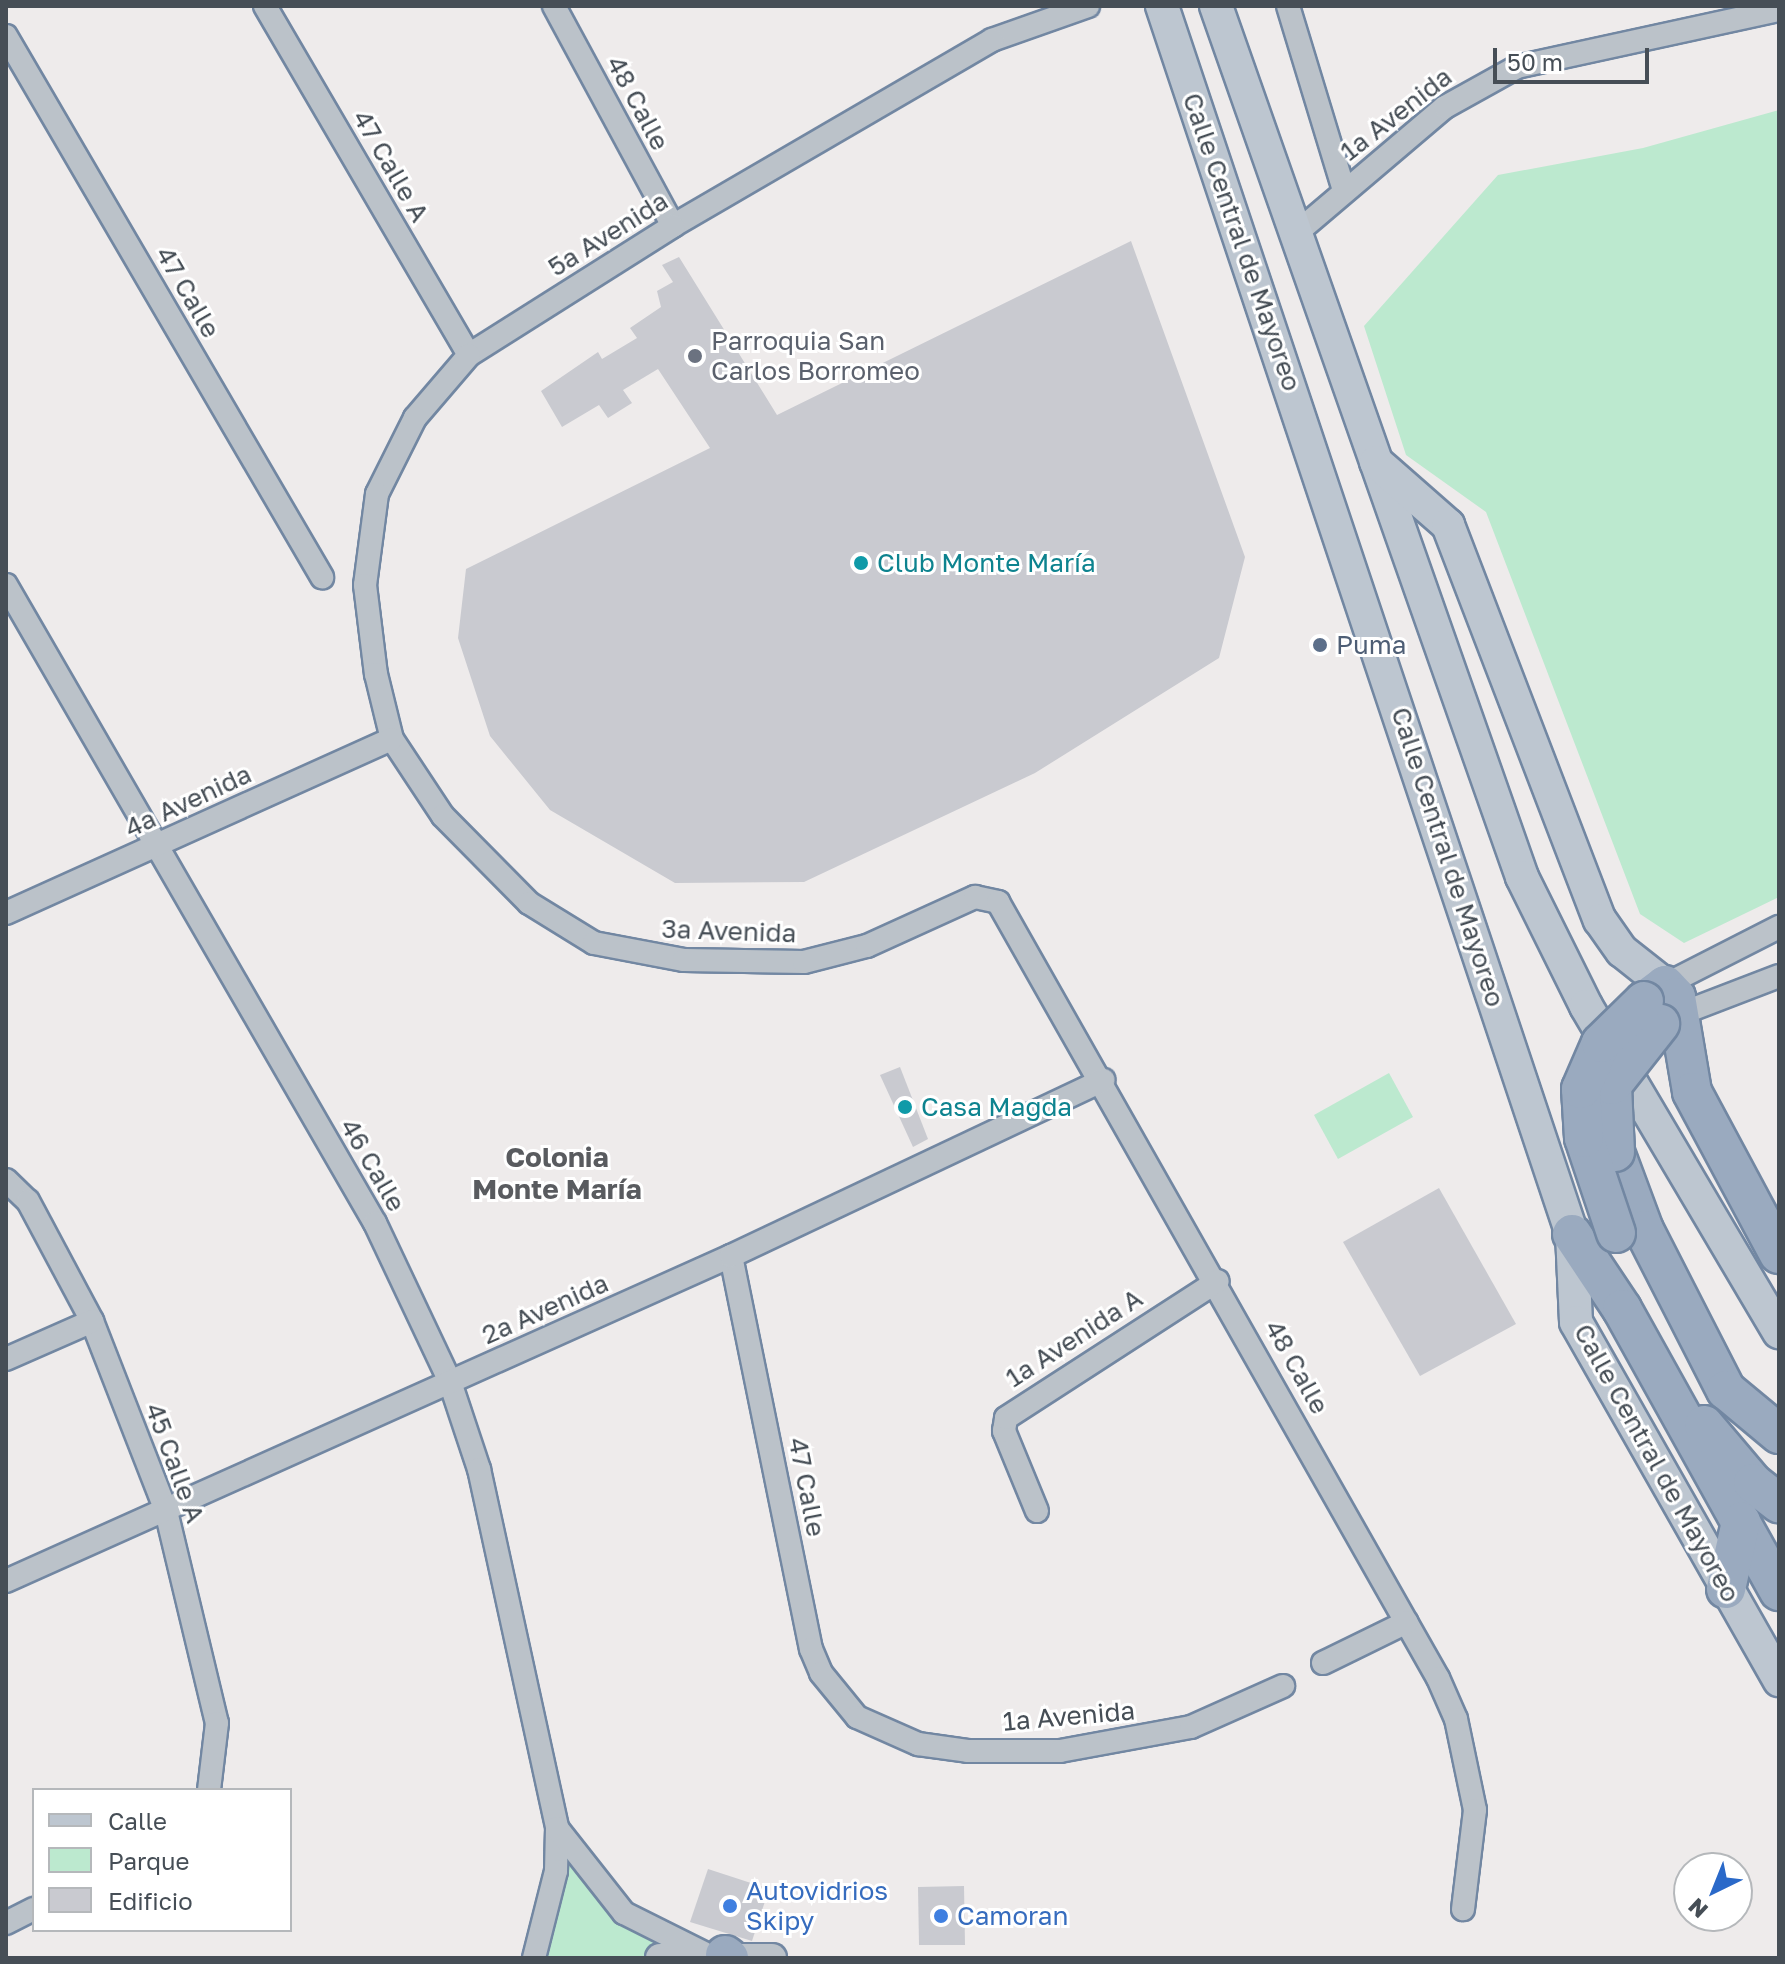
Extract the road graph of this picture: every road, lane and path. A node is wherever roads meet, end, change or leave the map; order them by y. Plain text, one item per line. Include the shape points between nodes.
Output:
1 (265, 6) edge
2 (554, 6) edge
3 (1088, 6) edge
4 (1162, 6) edge
5 (1216, 6) edge
6 (1288, 6) edge
7 (1779, 10) edge
8 (6, 36) edge
9 (1344, 190) junction
10 (673, 226) junction
11 (1294, 235) junction
12 (469, 355) junction
13 (1374, 461) junction
14 (322, 577) dead end
15 (6, 585) edge
16 (392, 739) junction
17 (153, 846) junction
18 (975, 897) joint
19 (6, 913) edge
20 (1779, 927) edge
21 (1779, 976) edge
22 (1662, 1006) junction
23 (1104, 1080) junction
24 (6, 1180) edge
25 (1572, 1234) junction
26 (1779, 1254) edge
27 (731, 1256) junction
28 (1218, 1281) junction
29 (1622, 1309) junction
30 (92, 1321) junction
31 (1779, 1332) edge
32 (6, 1359) edge
33 (450, 1382) junction
34 (1669, 1396) junction
35 (1774, 1431) edge
36 (1779, 1503) edge
37 (166, 1511) junction
38 (1037, 1511) dead end
39 (1741, 1522) junction
40 (6, 1581) edge
41 (1726, 1589) junction
42 (1779, 1591) edge
43 (1407, 1622) junction
44 (1323, 1663) dead end
45 (1779, 1680) edge
46 (1283, 1686) dead end
47 (857, 1717) joint
48 (209, 1788) edge
49 (557, 1828) junction
50 (1463, 1909) dead end
51 (32, 1910) edge
52 (6, 1923) edge
53 (721, 1956) edge
54 (534, 1958) edge
55 (660, 1958) edge
56 (772, 1958) edge

1 - 12 street, 47 Calle A
2 - 10 street, 48 Calle
3 - 10 street, 5a Avenida via 992,40
4 - 25 main road, Calle Central de Mayoreo
5 - 11 main road, Calle Central de Mayoreo
6 - 9 street
7 - 9 street, 1a Avenida via 1517,67 1461,96
8 - 14 street, 47 Calle
9 - 11 street, 1a Avenida
10 - 12 street, 5a Avenida
11 - 13 main road, Calle Central de Mayoreo
12 - 16 street, 5a Avenida via 415,418 377,494 365,585 376,674
13 - 22 main road via 1448,525 1600,920
13 - 31 main road, Calle Central de Mayoreo via 1540,917
15 - 17 street, 46 Calle
16 - 17 street, 4a Avenida
16 - 18 street, 3a Avenida via 443,816 529,903 594,943 661,957 774,965 838,956
17 - 19 street, 4a Avenida
17 - 33 street, 46 Calle via 375,1223
18 - 23 street, 48 Calle via 998,902
20 - 22 street
21 - 22 street
22 - 26 highway via 1692,1092
22 - 29 highway, bridge via 1598,1047 1581,1089 1584,1138 1616,1233
22 - 35 highway, bridge via 1612,1085 1609,1113 1615,1152 1644,1230 1726,1390
23 - 27 street, 2a Avenida
23 - 28 street, 48 Calle
24 - 30 street, 45 Calle A via 28,1201
25 - 29 highway
25 - 41 main road, Calle Central de Mayoreo via 1576,1322
27 - 33 street, 2a Avenida
27 - 47 street, 47 Calle via 811,1649 821,1673
28 - 38 street, 1a Avenida A via 1006,1418 1004,1431
28 - 43 street, 48 Calle
29 - 34 highway
30 - 32 street
30 - 37 street, 45 Calle A
33 - 37 street, 2a Avenida
33 - 49 street, 46 Calle via 479,1469
34 - 36 highway via 1715,1434 1753,1483
34 - 39 highway
37 - 40 street, 2a Avenida via 110,1530
37 - 48 street, 45 Calle A via 217,1723
39 - 41 highway
39 - 42 highway
41 - 45 main road, Calle Central de Mayoreo
43 - 44 street
43 - 50 street, 48 Calle via 1456,1719 1472,1786 1475,1810
46 - 47 street, 1a Avenida via 1191,1727 1060,1751 968,1751 918,1744
49 - 53 street, 46 Calle via 624,1913 649,1931
49 - 54 street, 46 Calle via 556,1871
51 - 52 street
53 - 55 street
53 - 56 street

